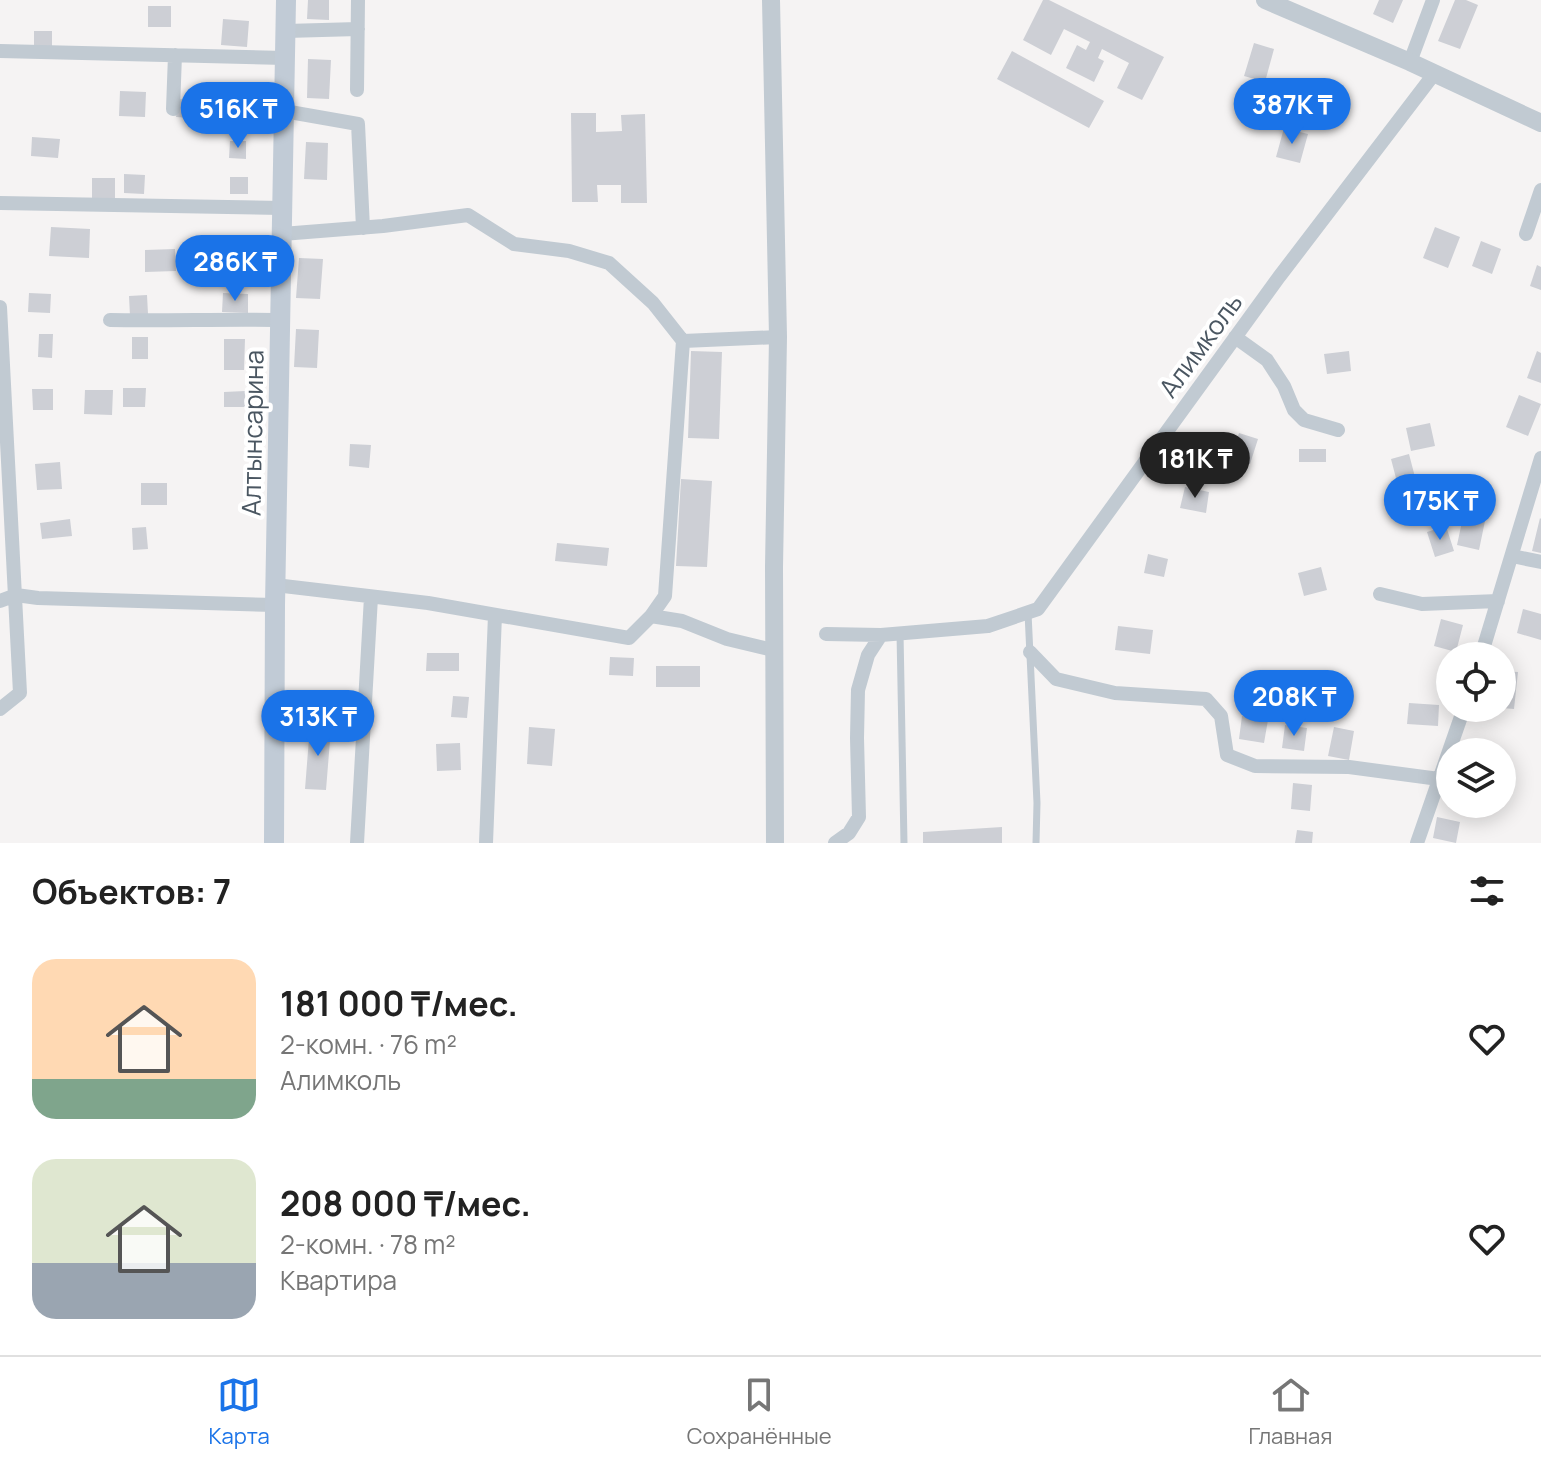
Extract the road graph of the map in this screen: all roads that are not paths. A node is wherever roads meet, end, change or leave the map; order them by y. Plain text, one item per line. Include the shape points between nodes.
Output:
1 (286, 0) edge
2 (358, 0) edge
3 (771, 0) edge
4 (1265, 0) edge
5 (1433, 0) edge
6 (358, 29) junction
7 (286, 31) junction
8 (0, 51) edge
9 (175, 55) junction
10 (285, 58) junction
11 (1410, 62) junction
12 (1434, 74) junction
13 (357, 90) dead end
14 (173, 109) dead end
15 (284, 111) junction
16 (1541, 123) edge
17 (1541, 190) edge
18 (0, 203) edge
19 (282, 208) junction
20 (363, 228) junction
21 (282, 234) junction
22 (1526, 234) dead end
23 (0, 307) edge
24 (110, 320) dead end
25 (280, 320) junction
26 (778, 337) junction
27 (1235, 337) junction
28 (683, 341) junction
29 (2, 366) edge
30 (1338, 430) dead end
31 (1541, 458) edge
32 (1512, 556) junction
33 (1541, 562) edge
34 (1380, 594) dead end
35 (16, 595) junction
36 (275, 595) junction
37 (371, 597) junction
38 (0, 601) edge
39 (1498, 601) junction
40 (1028, 613) junction
41 (495, 615) junction
42 (651, 616) junction
43 (900, 632) junction
44 (826, 634) dead end
45 (881, 635) junction
46 (1485, 642) edge
47 (773, 650) junction
48 (1030, 652) junction
49 (0, 709) edge
50 (1436, 779) edge
51 (1436, 788) edge
52 (274, 843) edge
53 (357, 843) edge
54 (486, 843) edge
55 (775, 843) edge
56 (835, 843) edge
57 (904, 843) edge
58 (1036, 843) edge
59 (1417, 843) edge

1 - 7 main road, Алтынсарина
2 - 6 street
3 - 26 street
4 - 11 street
5 - 11 street
6 - 7 street
6 - 13 street
7 - 10 main road, Алтынсарина
8 - 9 street
9 - 10 street
9 - 14 street
10 - 15 main road, Алтынсарина
11 - 12 street
12 - 16 street
12 - 27 street, Алимколь
15 - 19 main road, Алтынсарина
15 - 20 street via 358,124
17 - 22 street
18 - 19 street
19 - 21 main road, Алтынсарина
20 - 21 street
20 - 28 street via 468,215 514,244 609,263 653,303
21 - 25 main road, Алтынсарина
23 - 29 street
24 - 25 street
25 - 36 main road, Алтынсарина
26 - 28 street
26 - 47 street
27 - 30 street via 1267,360 1304,420
27 - 40 street, Алимколь via 1038,609
28 - 42 street via 665,596
29 - 35 street
31 - 32 street
32 - 33 street
32 - 39 street
34 - 39 street via 1422,604
35 - 36 street
35 - 38 street
35 - 49 street via 20,693
36 - 37 street
36 - 52 main road, Алтынсарина
37 - 41 street
37 - 53 street
39 - 46 street
40 - 43 street, Алимколь via 988,626
40 - 48 lane
41 - 42 street via 629,638
41 - 54 street
42 - 47 street
43 - 45 street, Алимколь
43 - 57 lane
44 - 45 street, Алимколь
45 - 56 street via 868,655 858,690 859,817
47 - 55 street
48 - 50 street via 1056,679 1115,693 1206,699 1221,716 1227,755 1255,766 1349,767
48 - 58 lane
51 - 59 street

